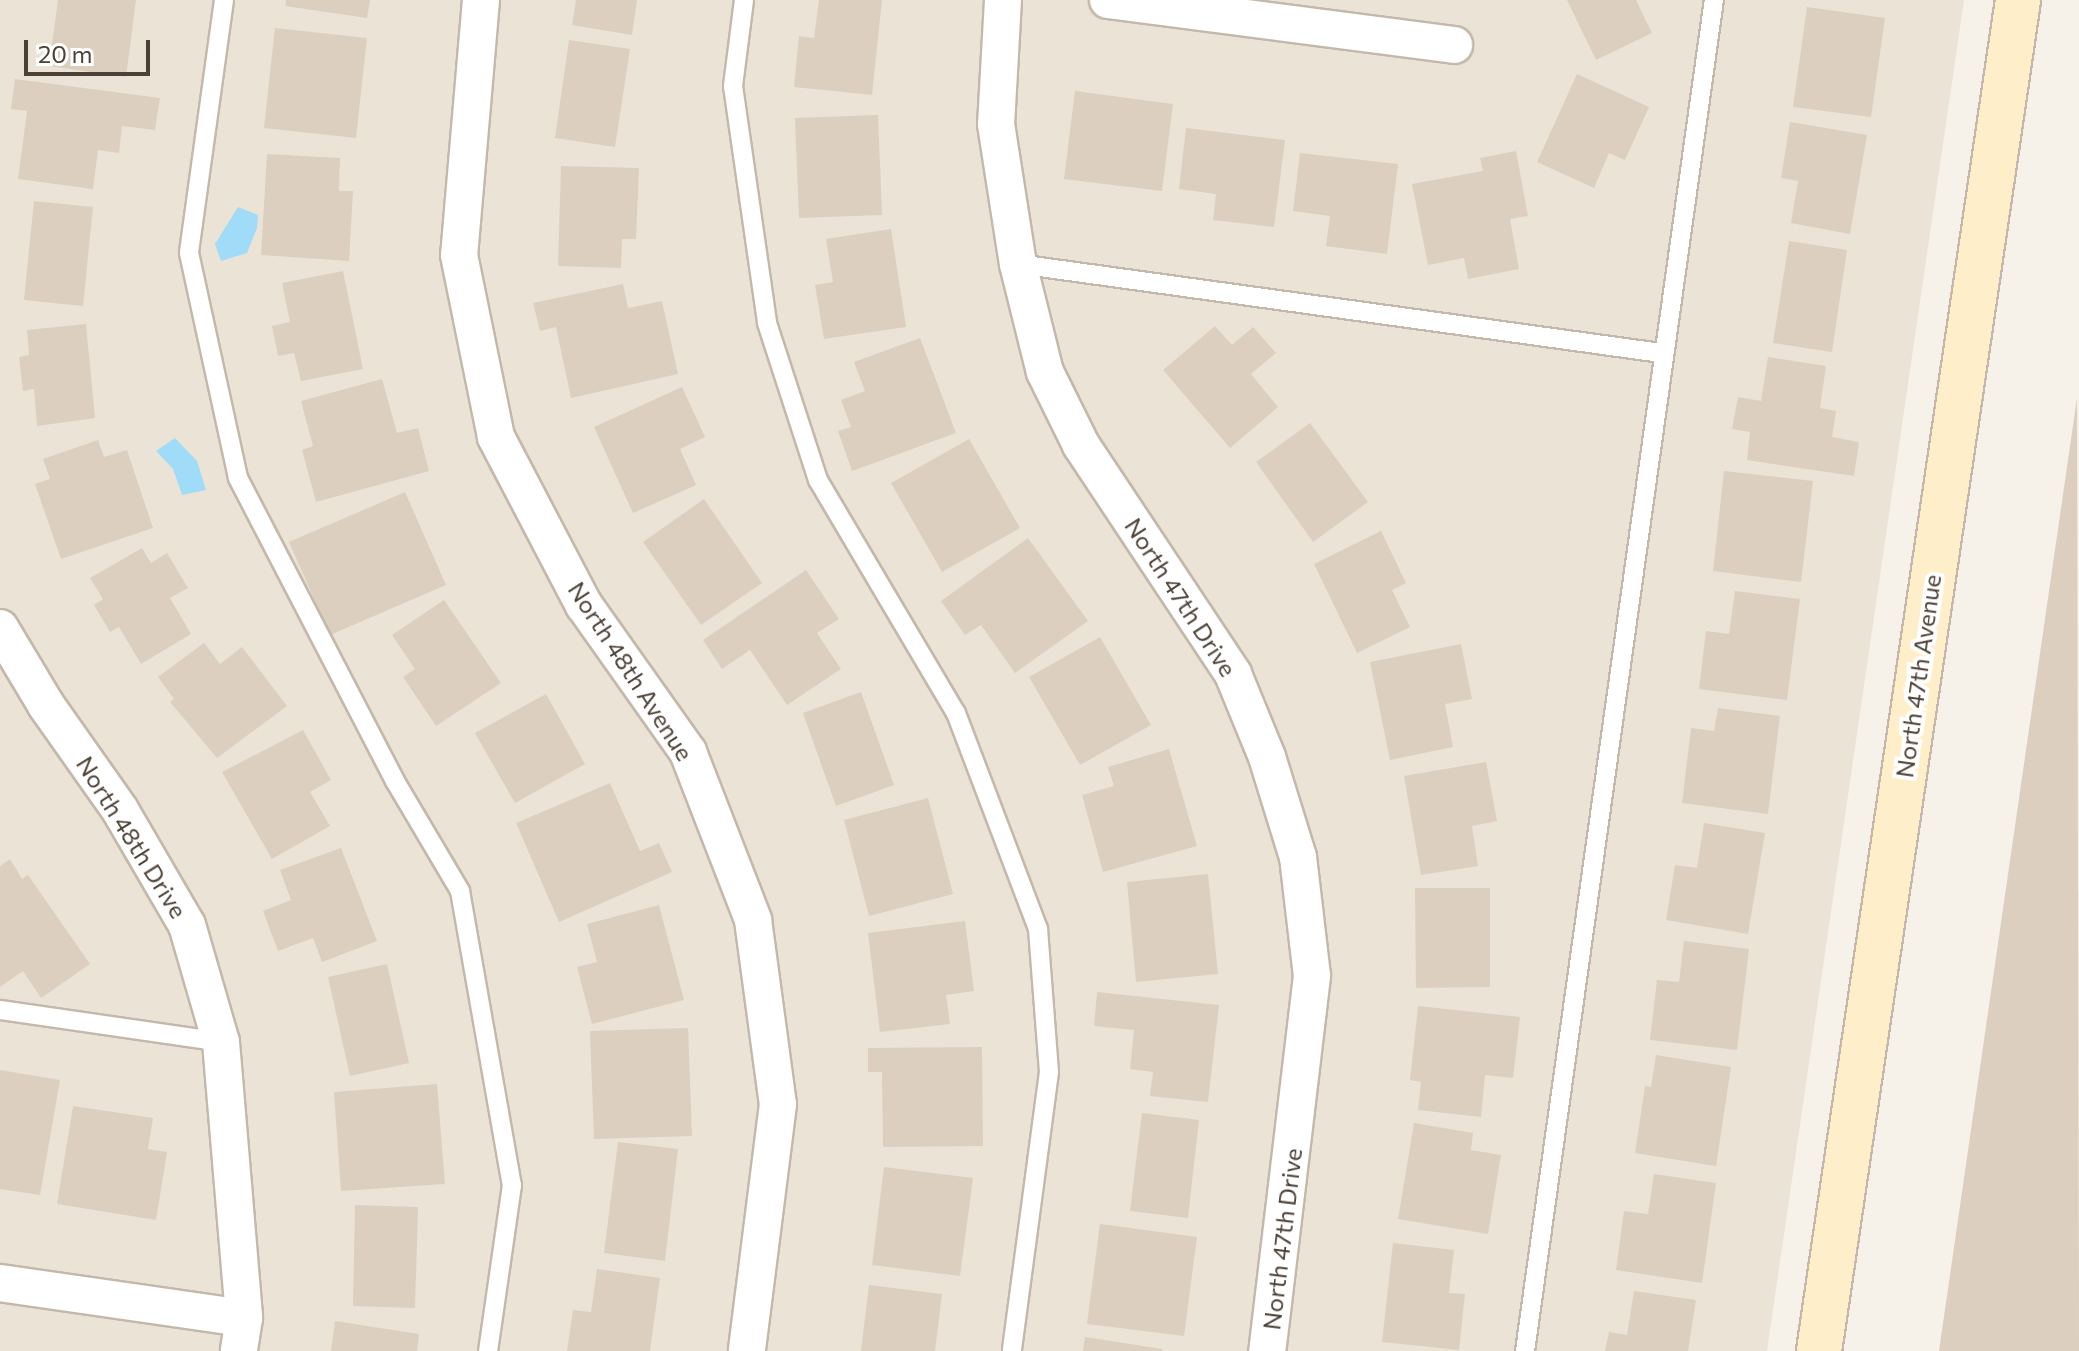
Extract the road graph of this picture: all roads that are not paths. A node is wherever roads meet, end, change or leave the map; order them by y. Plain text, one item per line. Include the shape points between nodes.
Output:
1 (224, 0) edge
2 (481, 0) edge
3 (744, 0) edge
4 (1003, 0) edge
5 (1108, 0) edge
6 (1714, 0) edge
7 (2018, 0) edge
8 (1454, 45) dead end
9 (1018, 264) junction
10 (1661, 353) junction
11 (0, 628) edge
12 (0, 1010) edge
13 (221, 1042) junction
14 (0, 1283) edge
15 (242, 1335) edge
16 (488, 1351) edge
17 (747, 1351) edge
18 (1012, 1351) edge
19 (1267, 1351) edge
20 (1525, 1351) edge
21 (1819, 1351) edge

1 - 16 lane via 189,253 238,478 395,781 460,891 512,1185
2 - 17 street, North 48th Avenue via 459,255 496,437 584,605 688,752 753,920 778,1104
3 - 18 lane via 733,86 767,323 818,480 956,713 1038,929 1049,1072
4 - 9 street, North 47th Drive via 996,124
5 - 8 street
6 - 10 lane
7 - 21 street, North 47th Avenue
9 - 10 lane
9 - 19 street, North 47th Drive via 1045,372 1081,445 1233,674 1267,757 1298,857 1312,976
10 - 20 lane
11 - 13 street, North 48th Drive via 120,810 187,925
12 - 13 lane
13 - 15 street, North 48th Drive
14 - 15 street

